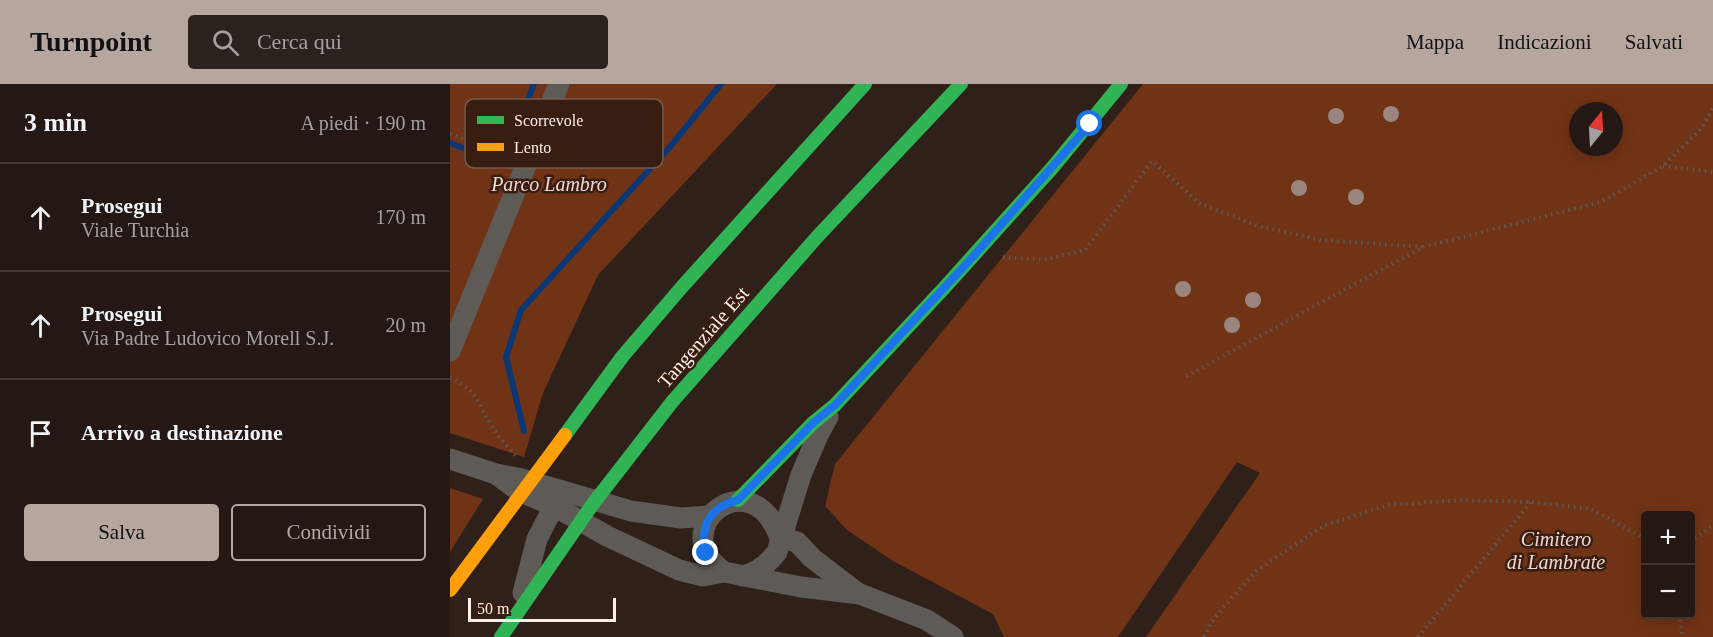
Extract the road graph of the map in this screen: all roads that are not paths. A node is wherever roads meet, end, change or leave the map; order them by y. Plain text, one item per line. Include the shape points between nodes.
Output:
1 (559, 84) edge
2 (865, 84) edge
3 (961, 84) edge
4 (1121, 84) edge
5 (553, 99) edge
6 (524, 168) edge
7 (450, 351) edge
8 (835, 405) junction
9 (450, 459) edge
10 (496, 474) junction
11 (738, 500) junction
12 (554, 506) junction
13 (710, 516) junction
14 (780, 538) junction
15 (733, 574) junction
16 (450, 590) edge
17 (860, 594) junction
18 (501, 637) edge
19 (519, 637) edge
20 (953, 637) edge

1 - 5 street
2 - 16 main road, bridge via 622,357
3 - 18 main road, Tangenziale Est, bridge via 817,237 672,402 592,505
4 - 8 main road via 969,261
6 - 7 street
8 - 11 main road
8 - 14 street via 801,475
9 - 10 street
10 - 12 street via 519,492
10 - 13 street via 631,512 681,518
11 - 13 street
11 - 14 street via 760,506 774,522
12 - 15 street via 660,563 703,576
12 - 19 street via 537,539 526,580
13 - 15 street via 704,528 706,553 713,564
14 - 15 street via 777,552 769,562 753,574
14 - 17 street via 797,542
15 - 17 street
17 - 20 street via 927,620

